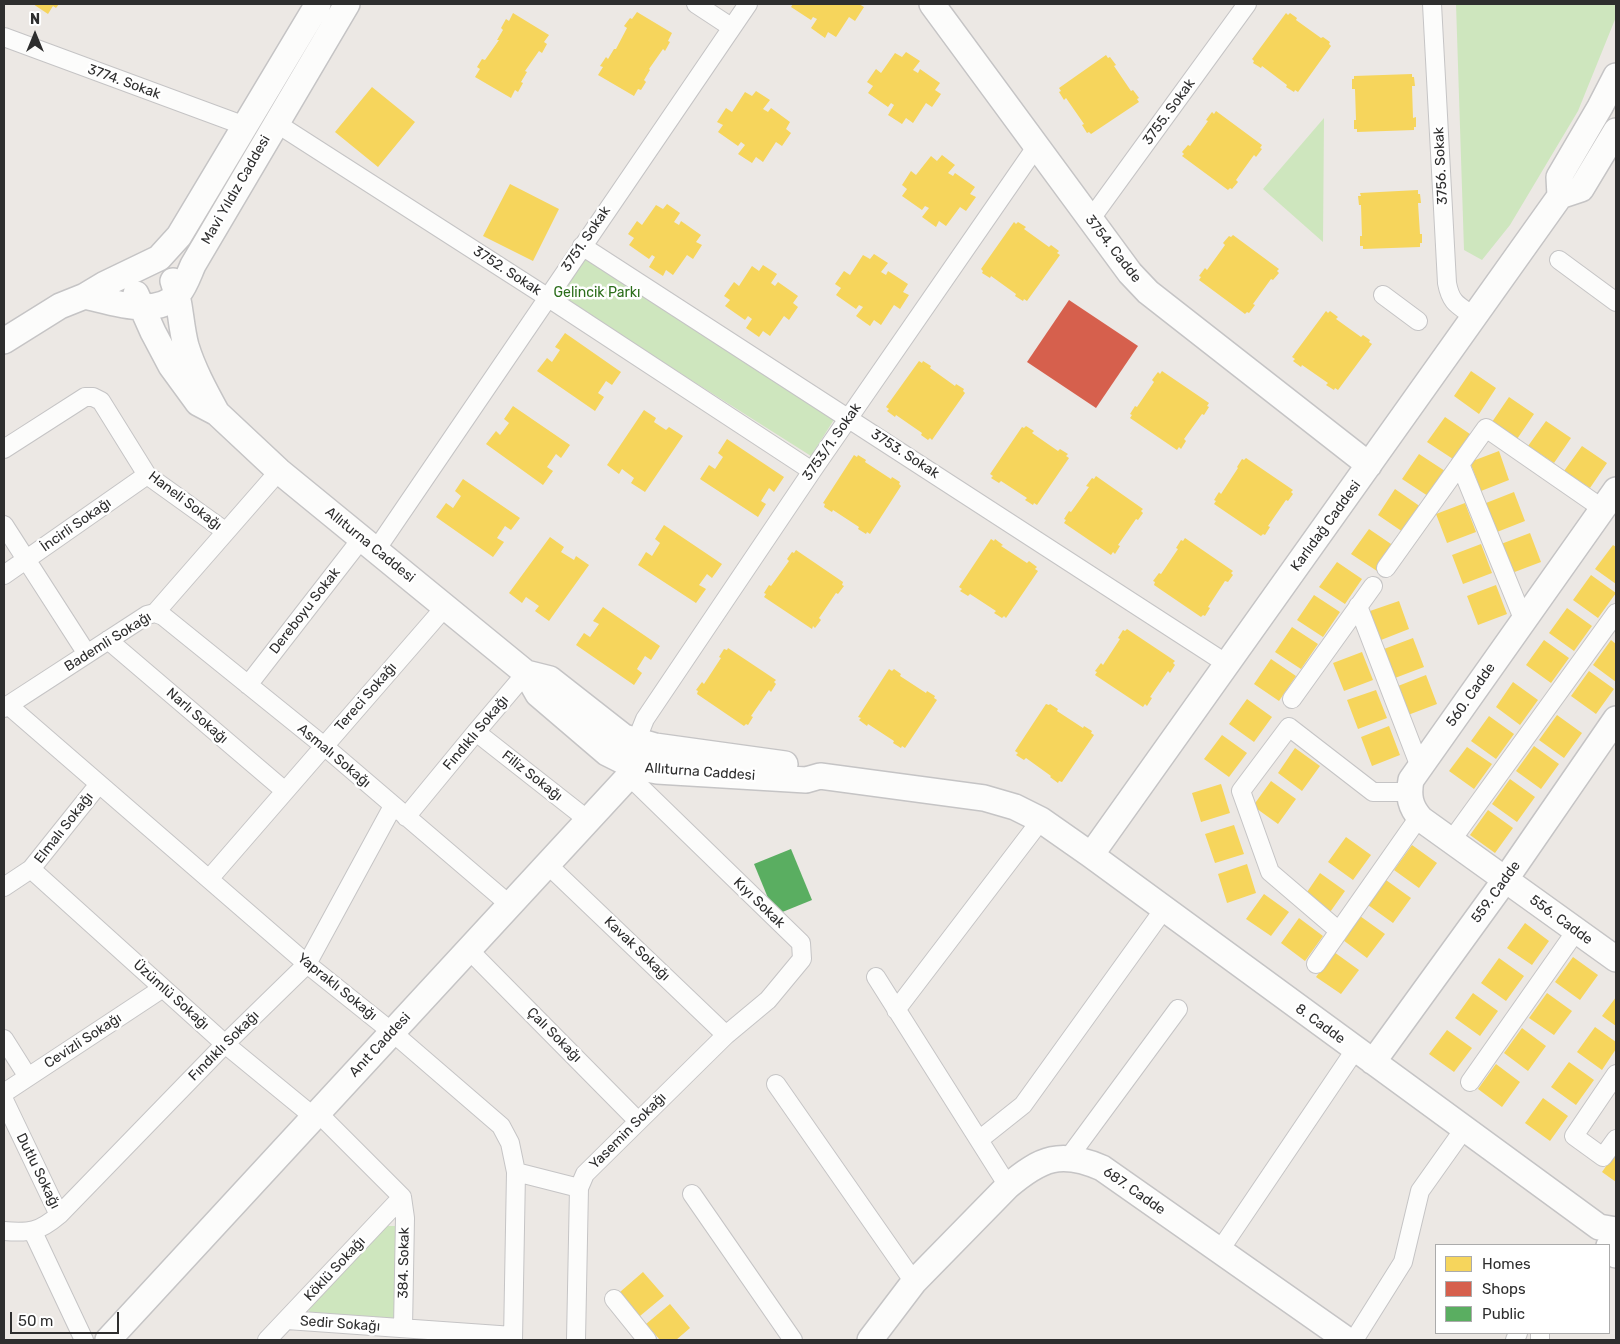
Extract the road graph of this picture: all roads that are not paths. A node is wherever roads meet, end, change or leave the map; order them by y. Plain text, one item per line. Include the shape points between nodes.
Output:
1 (318, 4) edge
2 (348, 4) edge
3 (696, 4) edge
4 (748, 4) edge
5 (932, 4) edge
6 (1247, 4) edge
7 (1432, 4) edge
8 (732, 27) junction
9 (4, 37) edge
10 (1615, 83) edge
11 (276, 123) junction
12 (245, 126) junction
13 (1616, 131) edge
14 (1036, 146) junction
15 (1560, 196) junction
16 (1090, 220) junction
17 (582, 246) junction
18 (159, 258) junction
19 (1559, 260) dead end
20 (132, 272) junction
21 (178, 294) junction
22 (1383, 295) dead end
23 (85, 296) junction
24 (547, 297) junction
25 (1616, 302) edge
26 (141, 307) junction
27 (1475, 317) junction
28 (1418, 321) dead end
29 (4, 341) edge
30 (217, 413) junction
31 (849, 418) junction
32 (4, 449) edge
33 (1460, 464) junction
34 (1369, 465) junction
35 (279, 471) junction
36 (812, 471) junction
37 (147, 475) junction
38 (1609, 500) edge
39 (4, 525) edge
40 (225, 532) junction
41 (369, 544) junction
42 (26, 560) junction
43 (1386, 568) dead end
44 (4, 575) edge
45 (1373, 586) dead end
46 (1358, 606) junction
47 (445, 607) junction
48 (155, 613) junction
49 (1616, 613) edge
50 (1524, 621) junction
51 (108, 640) junction
52 (87, 654) junction
53 (1227, 664) junction
54 (526, 673) junction
55 (248, 685) junction
56 (1292, 699) dead end
57 (6, 707) edge
58 (1616, 720) edge
59 (476, 732) junction
60 (324, 746) junction
61 (633, 761) junction
62 (1420, 767) junction
63 (99, 784) junction
64 (285, 792) junction
65 (1408, 792) junction
66 (400, 811) junction
67 (1419, 817) junction
68 (588, 820) junction
69 (1041, 820) junction
70 (1451, 841) junction
71 (1090, 855) junction
72 (548, 864) junction
73 (31, 869) junction
74 (209, 879) junction
75 (1505, 880) junction
76 (4, 887) edge
77 (510, 905) junction
78 (1164, 909) junction
79 (1339, 931) junction
80 (1576, 931) junction
81 (469, 950) junction
82 (1616, 959) edge
83 (307, 964) junction
84 (1316, 964) dead end
85 (876, 977) dead end
86 (163, 988) junction
87 (896, 1010) junction
88 (1178, 1010) dead end
89 (392, 1032) junction
90 (726, 1035) junction
91 (4, 1039) edge
92 (225, 1044) junction
93 (1364, 1056) junction
94 (28, 1077) junction
95 (1470, 1082) dead end
96 (1614, 1083) edge
97 (776, 1084) dead end
98 (4, 1093) edge
99 (4, 1100) edge
100 (316, 1115) junction
101 (638, 1121) junction
102 (1464, 1129) junction
103 (1616, 1139) edge
104 (979, 1140) junction
105 (1069, 1157) junction
106 (516, 1172) junction
107 (1008, 1186) junction
108 (579, 1188) junction
109 (692, 1194) dead end
110 (402, 1197) junction
111 (59, 1215) junction
112 (4, 1231) edge
113 (33, 1232) junction
114 (1608, 1237) edge
115 (1610, 1244) edge
116 (1220, 1250) junction
117 (1616, 1255) edge
118 (914, 1282) junction
119 (614, 1299) dead end
120 (287, 1320) junction
121 (404, 1328) junction
122 (513, 1338) edge
123 (84, 1340) edge
124 (108, 1340) edge
125 (267, 1340) edge
126 (576, 1340) edge
127 (648, 1340) edge
128 (793, 1340) edge
129 (870, 1340) edge
130 (1347, 1340) edge
131 (1354, 1340) edge

1 - 12 main road, Mavi Yıldız Caddesi
2 - 11 main road, Mavi Yıldız Caddesi
3 - 8 street
4 - 8 street, 3751. Sokak
5 - 14 main road, 3754. Cadde
6 - 16 street, 3755. Sokak
7 - 27 street, 3756. Sokak via 1447,283 1453,300
8 - 17 street, 3751. Sokak
9 - 12 street, 3774. Sokak
10 - 15 main road via 1559,177
11 - 21 main road, Mavi Yıldız Caddesi
11 - 24 street, 3752. Sokak
12 - 18 main road, Mavi Yıldız Caddesi via 179,236
13 - 15 main road via 1581,189
14 - 16 main road, 3754. Cadde
14 - 31 street, 3753/1. Sokak
15 - 27 main road, Karlıdağ Caddesi
16 - 34 main road, 3754. Cadde via 1148,292
17 - 24 street, 3751. Sokak
17 - 31 street, 3753. Sokak
18 - 20 main road, Mavi Yıldız Caddesi
18 - 21 main road, Allıturna Caddesi via 171,274
19 - 25 street
20 - 23 main road, Mavi Yıldız Caddesi
20 - 26 main road, Allıturna Caddesi
21 - 26 main road via 162,305
21 - 30 main road, Allıturna Caddesi via 186,344
22 - 28 street
23 - 26 main road
23 - 29 main road, Mavi Yıldız Caddesi via 60,306
24 - 36 street, 3752. Sokak
24 - 41 street, 3751. Sokak
26 - 30 main road, Allıturna Caddesi via 176,374 198,403
27 - 34 main road, Karlıdağ Caddesi
30 - 35 main road, Allıturna Caddesi
31 - 36 street, 3753/1. Sokak
31 - 53 street, 3753. Sokak
32 - 37 street, Haneli Sokağı via 85,397 93,397 100,401
33 - 38 street via 1486,428
33 - 43 street
33 - 50 street
34 - 53 main road, Karlıdağ Caddesi
35 - 40 street, Bademli Sokağı
35 - 41 main road, Allıturna Caddesi
36 - 61 street, 3753/1. Sokak via 645,719
37 - 40 street, Haneli Sokağı
37 - 42 street, İncirli Sokağı
38 - 50 main road, 560. Cadde
39 - 42 street
40 - 48 street, Bademli Sokağı
41 - 47 main road, Allıturna Caddesi
41 - 55 street, Dereboyu Sokak
42 - 44 street, İncirli Sokağı
42 - 52 street
45 - 46 street
46 - 56 street
46 - 62 street
47 - 54 main road, Allıturna Caddesi
47 - 60 street, Tereci Sokağı
48 - 51 street, Bademli Sokağı
48 - 55 street, Asmalı Sokağı via 163,616
49 - 70 street
50 - 62 main road, 560. Cadde
51 - 52 street, Bademli Sokağı
51 - 64 street, Narlı Sokağı
52 - 57 street, Bademli Sokağı
53 - 71 main road, Karlıdağ Caddesi
54 - 59 street, Fındıklı Sokağı
54 - 61 main road, Allıturna Caddesi via 550,679 624,737
55 - 60 street, Asmalı Sokağı
57 - 63 street, Yapraklı Sokağı
58 - 75 main road, 559. Cadde
59 - 66 street, Fındıklı Sokağı
59 - 68 street, Filiz Sokağı
60 - 64 street, Tereci Sokağı
60 - 66 street, Asmalı Sokağı
61 - 68 main road, Anıt Caddesi
61 - 69 main road, Allıturna Caddesi via 806,766 820,776 984,798 1015,807
61 - 90 street, Kıyı Sokak via 801,943 802,959 768,1000
62 - 65 main road, 560. Cadde
63 - 73 street, Elmalı Sokağı
63 - 74 street, Yapraklı Sokağı
64 - 74 street, Tereci Sokağı
65 - 67 main road via 1410,803
65 - 79 street via 1373,792 1289,727 1242,791 1270,872
66 - 77 street, Asmalı Sokağı
66 - 83 street, Fındıklı Sokağı
67 - 70 main road
67 - 79 street
68 - 72 main road, Anıt Caddesi
69 - 71 main road, 8. Cadde
69 - 87 street
70 - 75 main road
71 - 78 main road, 8. Cadde
72 - 77 main road, Anıt Caddesi
72 - 90 street, Kavak Sokağı
73 - 76 street, Elmalı Sokağı
73 - 86 street, Üzümlü Sokağı
74 - 83 street, Yapraklı Sokağı
75 - 80 main road, 556. Cadde
75 - 93 main road, 559. Cadde
77 - 81 main road, Anıt Caddesi
78 - 93 main road, 8. Cadde
78 - 104 street via 1024,1105
79 - 84 street
80 - 82 main road, 556. Cadde
80 - 95 street
81 - 89 main road, Anıt Caddesi
81 - 101 street, Çalı Sokağı
83 - 89 street, Yapraklı Sokağı
83 - 92 street, Fındıklı Sokağı
85 - 87 street
86 - 92 street, Üzümlü Sokağı
86 - 94 street, Cevizli Sokağı
87 - 104 street
88 - 105 street
89 - 100 main road, Anıt Caddesi
89 - 106 street, Yapraklı Sokağı via 501,1126 510,1143
90 - 101 street, Yasemin Sokağı
91 - 94 street
92 - 100 street, Üzümlü Sokağı
92 - 111 street, Fındıklı Sokağı
93 - 102 main road, 8. Cadde
93 - 116 street
94 - 98 street, Cevizli Sokağı
96 - 103 street via 1574,1136 1603,1157
97 - 118 street
99 - 111 street, Dutlu Sokağı
100 - 110 street, Üzümlü Sokağı
100 - 124 main road, Anıt Caddesi
101 - 108 street, Yasemin Sokağı via 591,1166
102 - 114 main road, 8. Cadde
102 - 131 street via 1420,1191 1403,1262
104 - 107 street
105 - 107 main road, 687. Cadde via 1038,1164
105 - 116 main road, 687. Cadde via 1102,1168
106 - 108 street
106 - 122 street, Yapraklı Sokağı
107 - 118 main road, 687. Cadde
108 - 126 street, Yasemin Sokağı
109 - 128 street
110 - 120 street, Köklü Sokağı
110 - 121 street, 384. Sokak via 405,1218
111 - 113 street, Fındıklı Sokağı
112 - 113 street
113 - 123 street
115 - 117 main road, 8. Cadde
116 - 130 main road, 687. Cadde
118 - 129 main road, 687. Cadde
119 - 127 street
120 - 121 street, Sedir Sokağı
120 - 125 street, Köklü Sokağı
121 - 122 street, Sedir Sokağı

